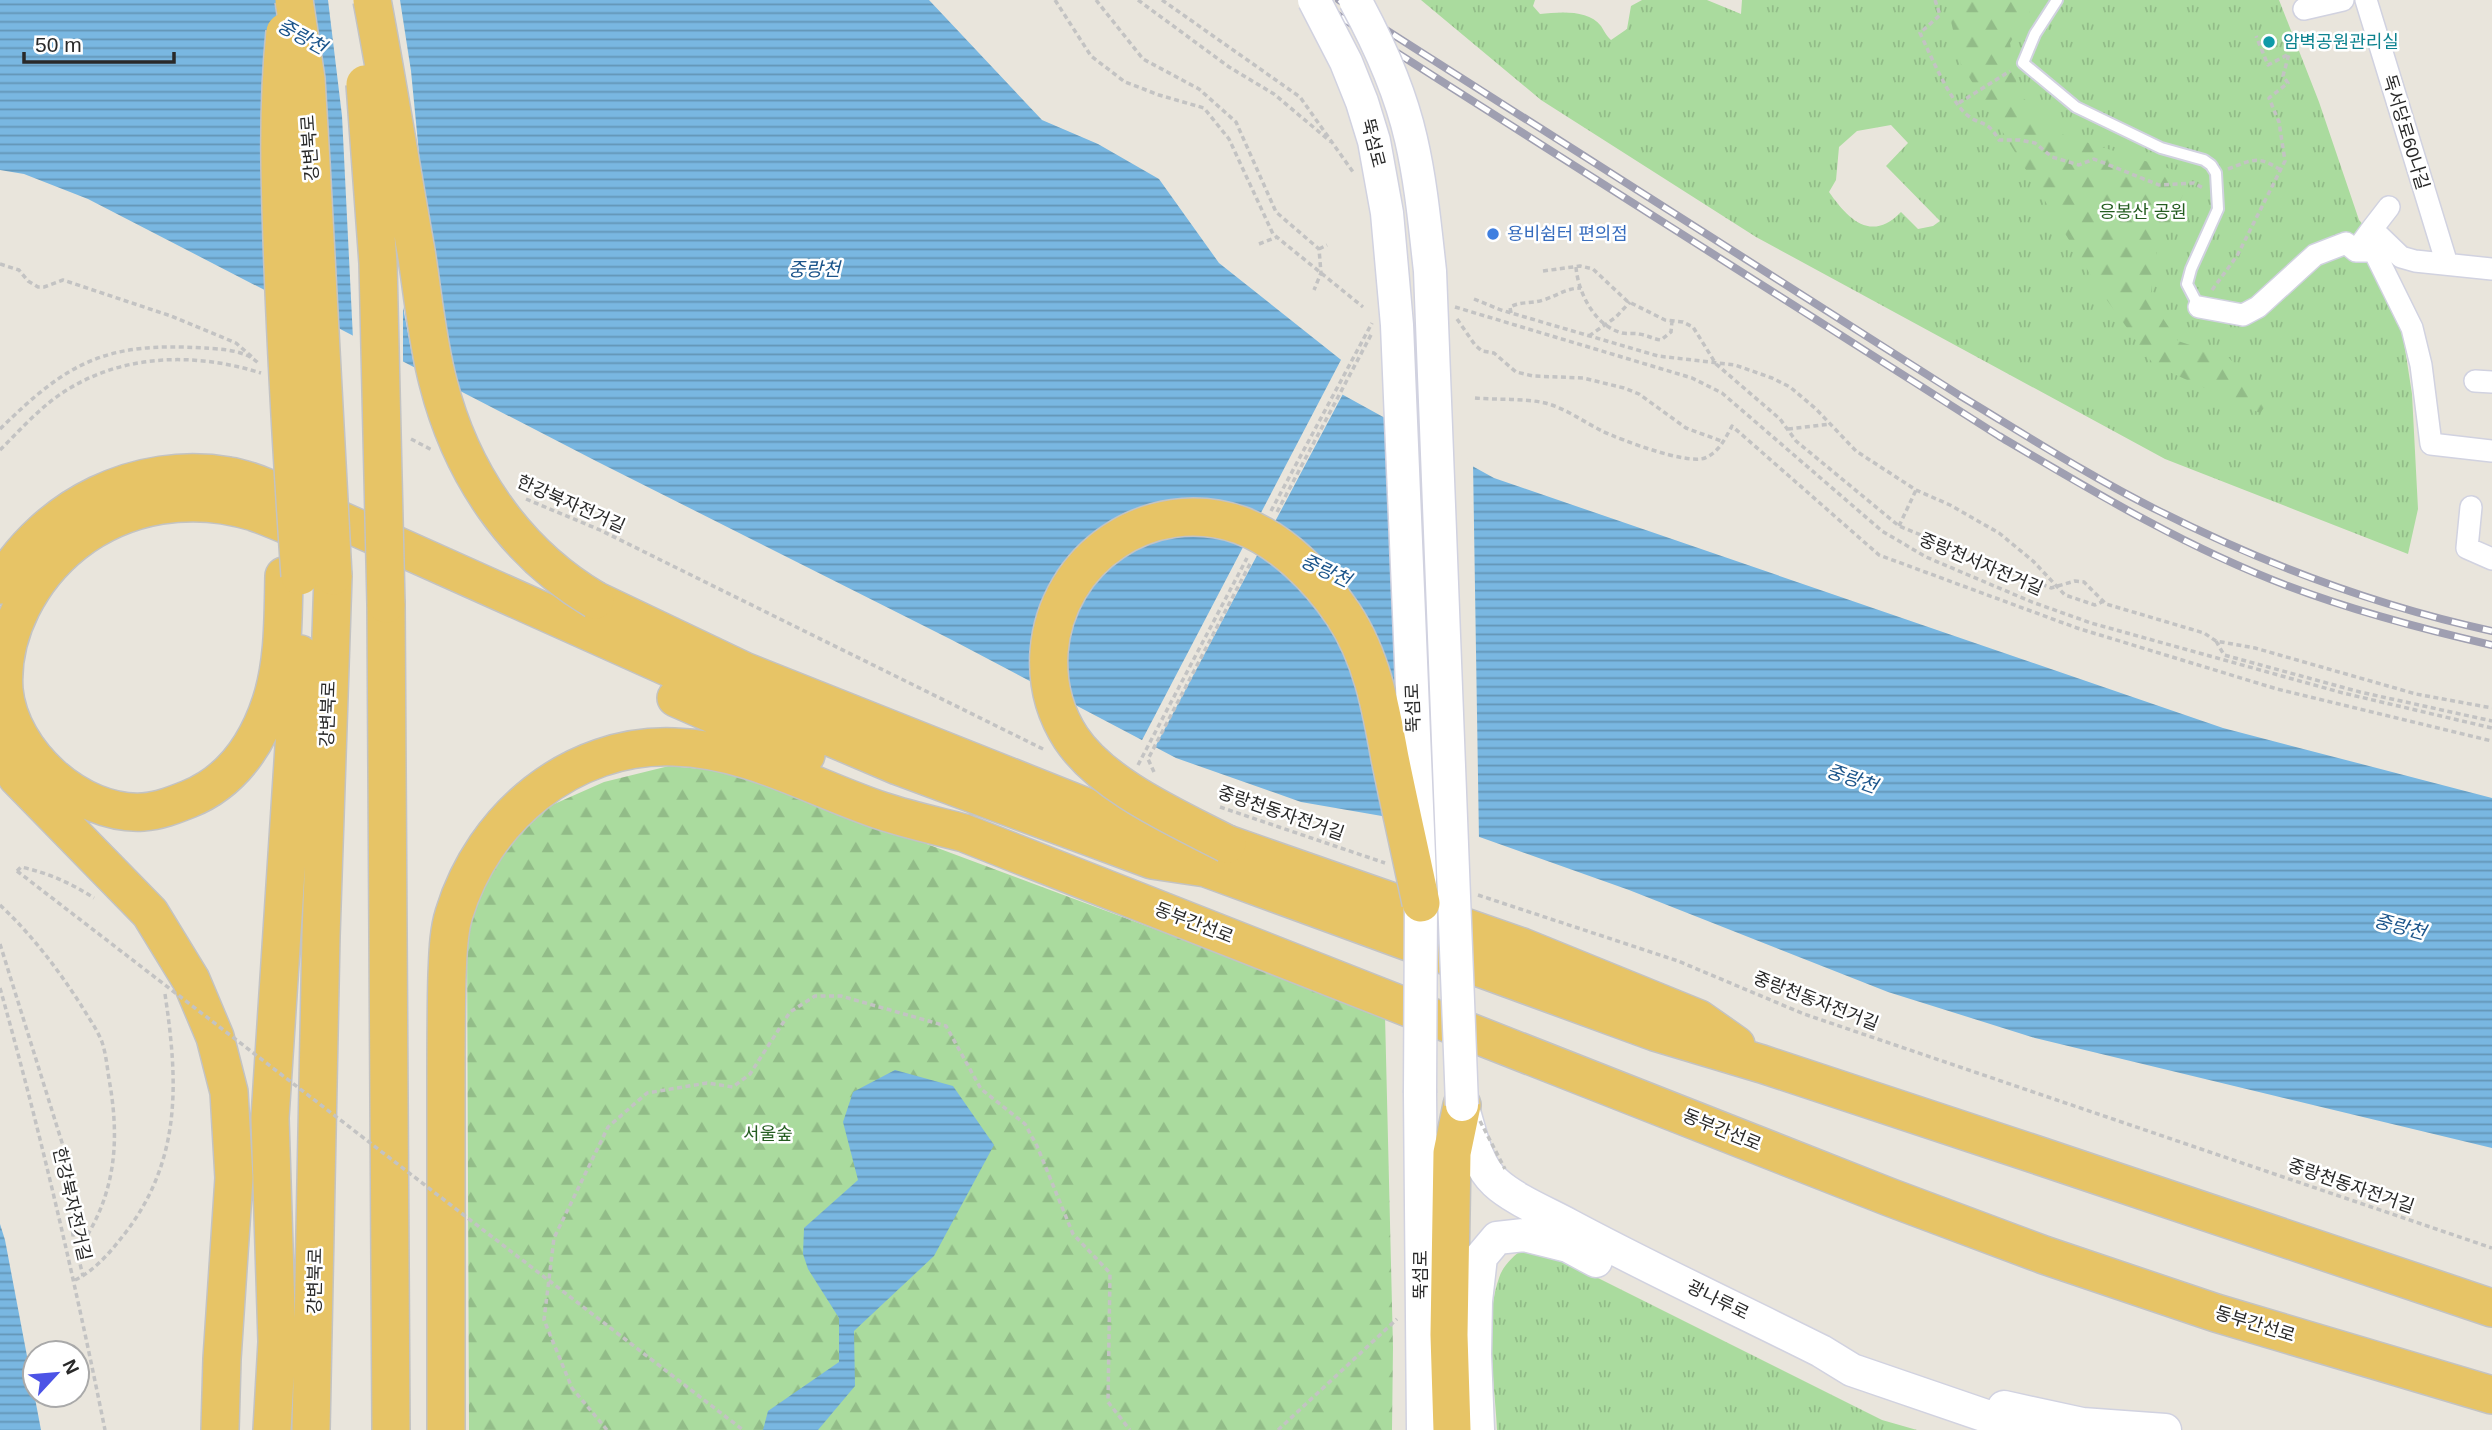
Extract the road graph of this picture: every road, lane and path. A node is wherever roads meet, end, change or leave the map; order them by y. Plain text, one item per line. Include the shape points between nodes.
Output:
1 (288, 0) edge
2 (294, 0) edge
3 (353, 0) edge
4 (372, 0) edge
5 (1055, 0) edge
6 (1097, 0) edge
7 (1138, 0) edge
8 (1163, 0) edge
9 (1314, 0) edge
10 (1355, 0) edge
11 (1936, 0) edge
12 (2057, 0) edge
13 (2341, 0) edge
14 (2366, 0) edge
15 (2304, 9) dead end
16 (2256, 36) dead end
17 (2023, 63) junction
18 (1959, 103) junction
19 (1335, 146) junction
20 (2280, 169) junction
21 (2216, 173) junction
22 (1357, 178) dead end
23 (2217, 196) junction
24 (2389, 207) dead end
25 (2372, 229) junction
26 (1277, 237) junction
27 (1259, 244) dead end
28 (1327, 245) dead end
29 (1319, 249) junction
30 (2356, 251) junction
31 (0, 264) edge
32 (2447, 264) junction
33 (1576, 267) junction
34 (2492, 269) edge
35 (1543, 271) dead end
36 (1321, 273) junction
37 (1581, 288) junction
38 (1314, 290) dead end
39 (1474, 299) dead end
40 (1630, 302) junction
41 (1363, 306) dead end
42 (2199, 307) junction
43 (1511, 313) junction
44 (1381, 319) dead end
45 (1672, 321) junction
46 (1606, 324) junction
47 (1589, 336) junction
48 (254, 358) junction
49 (1716, 364) junction
50 (1475, 398) dead end
51 (1830, 424) junction
52 (0, 429) edge
53 (1788, 429) junction
54 (407, 437) dead end
55 (1724, 442) junction
56 (0, 450) edge
57 (2492, 451) edge
58 (442, 456) dead end
59 (1916, 490) junction
60 (523, 498) dead end
61 (2471, 507) dead end
62 (1275, 517) dead end
63 (1899, 526) junction
64 (1256, 553) dead end
65 (2492, 559) edge
66 (306, 576) junction
67 (0, 585) edge
68 (2058, 586) junction
69 (2104, 601) junction
70 (2216, 641) junction
71 (2492, 708) edge
72 (2492, 721) edge
73 (2492, 727) edge
74 (2492, 741) edge
75 (0, 753) edge
76 (1052, 754) dead end
77 (1137, 767) dead end
78 (1143, 772) dead end
79 (1157, 778) dead end
80 (1211, 804) dead end
81 (964, 833) junction
82 (1216, 856) junction
83 (1393, 866) dead end
84 (1471, 892) dead end
85 (96, 899) dead end
86 (1421, 903) junction
87 (0, 905) edge
88 (0, 944) edge
89 (157, 969) dead end
90 (0, 988) edge
91 (1462, 1105) junction
92 (73, 1235) junction
93 (2492, 1248) edge
94 (83, 1276) junction
95 (75, 1280) junction
96 (1421, 1296) junction
97 (2492, 1308) edge
98 (391, 1351) junction
99 (1821, 1351) junction
100 (1475, 1354) junction
101 (2492, 1395) edge
102 (105, 1430) edge
103 (220, 1430) edge
104 (272, 1430) edge
105 (311, 1430) edge
106 (391, 1430) edge
107 (406, 1430) edge
108 (446, 1430) edge
109 (607, 1430) edge
110 (743, 1430) edge
111 (1130, 1430) edge
112 (1278, 1430) edge
113 (1423, 1430) edge
114 (1452, 1430) edge
115 (1478, 1430) edge
116 (1958, 1430) edge
117 (2027, 1430) edge
118 (2165, 1430) edge

1 - 66 highway, bridge via 280,86 288,418
2 - 66 highway, 강변북로, bridge via 311,150
3 - 98 highway, bridge via 367,100 378,263 386,604
4 - 82 highway, bridge via 430,344 448,419 483,493 536,556 595,600 744,671
5 - 26 path via 1091,56 1125,82 1204,107 1229,139
6 - 29 path via 1143,59 1199,89 1237,122 1276,212
7 - 19 path via 1274,94
8 - 19 path via 1300,97
9 - 86 main road, 뚝섬로, bridge via 1362,102 1387,213 1397,339
10 - 91 main road, 뚝섬로, bridge via 1398,93 1411,137 1430,271
11 - 18 path via 1940,15 1920,33
12 - 17 lane
13 - 15 street
14 - 32 street, 독서당로60나길
16 - 20 path via 2268,65 2290,54 2283,76 2288,83 2269,98 2279,121 2285,161
17 - 18 path
17 - 21 lane via 2076,107 2161,148 2204,160
18 - 23 path via 1966,114 1991,127 1999,140 2035,143 2052,157 2079,165 2094,159 2159,185 2194,183
19 - 22 path
20 - 21 path via 2257,159
20 - 42 path via 2237,256
21 - 23 lane
23 - 42 lane via 2218,209 2188,284
24 - 25 street
25 - 30 street
25 - 32 street via 2401,257
26 - 27 path
26 - 36 path
28 - 29 path
29 - 36 path
30 - 42 street via 2346,243 2315,254 2258,307 2243,315
30 - 57 street via 2374,251 2412,328 2431,444
31 - 48 path via 19,270 33,285 44,287 63,280 171,316 236,343
32 - 34 street
33 - 35 path
33 - 37 path
33 - 40 path via 1593,269
36 - 38 path
36 - 41 path
37 - 43 path via 1533,303 1523,301 1510,307
37 - 46 path via 1590,308
39 - 43 path
40 - 45 path
40 - 46 path
43 - 47 path
44 - 62 path
45 - 46 path via 1671,332 1661,340 1625,334
45 - 49 path via 1693,327
46 - 47 path
47 - 49 path via 1658,356
48 - 52 path via 218,348 165,346 106,355 57,378
48 - 56 path via 270,376 198,361 150,360 119,366 85,379 55,398
49 - 51 path via 1735,365 1790,387
49 - 53 path
50 - 55 path via 1544,403 1605,432 1691,460 1711,455
51 - 53 path
51 - 59 path via 1856,451
53 - 63 path via 1796,441
54 - 58 path
55 - 73 path, 중랑천서자전거길 via 1686,428 1624,388 1584,378 1516,372 1475,345 1449,307 1706,384 1736,404 1896,541 2022,598 2091,623 2343,693
55 - 74 path via 1732,426 1879,555 2117,641 2277,689
59 - 63 path
59 - 68 path via 1999,533
60 - 76 path, 한강북자전거길 via 600,530
61 - 65 street via 2467,548
63 - 68 path via 2040,584
64 - 79 path via 1147,759
66 - 81 highway via 271,701 248,751 210,789 158,810 111,807 61,783 23,742 8,709 4,670 12,628 36,582 82,537 118,517 171,503 212,503 255,513 410,578 760,736 888,788
66 - 104 highway via 270,1118 277,1342
66 - 105 highway, 강변북로 via 321,936
67 - 82 highway via 31,543 86,500 157,475 232,476 898,766 1152,860
68 - 69 path via 2070,597 2095,604
68 - 69 path via 2084,582
69 - 70 path
70 - 71 path via 2416,694
70 - 72 path via 2224,655
75 - 103 highway via 17,777 150,913 191,980 215,1037 229,1092 234,1168
77 - 78 path
80 - 83 path, 중랑천동자전거길
81 - 101 highway, 동부간선로 via 2044,1255 2217,1313
81 - 108 highway via 882,811 748,759 674,747 638,748 589,762 543,788 504,822 481,851 464,884 453,917 449,951
82 - 86 highway, bridge via 1085,755 1061,718 1049,679 1054,623 1077,574 1118,538 1150,524 1184,517 1222,520 1261,536 1295,561 1342,613 1364,654 1379,699
82 - 97 highway via 1522,947 1699,1019 1762,1064
84 - 93 path, 중랑천동자전거길 via 1678,961 1804,1014
85 - 110 path, bridge via 51,875 21,867 17,871
86 - 96 main road, 뚝섬로, bridge
87 - 92 path via 23,926 62,976 101,1040 106,1058 114,1106 114,1159 94,1224 88,1234
88 - 92 path via 64,1149
89 - 94 path via 169,1020 174,1078 168,1144 142,1209 109,1253
90 - 95 path, 한강북자전거길
91 - 99 main road, 광나루로 via 1478,1154 1495,1182 1592,1237
91 - 100 main road, 뚝섬로 via 1465,1301
91 - 114 highway via 1452,1153
92 - 94 path
94 - 95 path
95 - 102 path, 한강북자전거길
96 - 112 path
96 - 113 main road, 뚝섬로
98 - 106 highway
98 - 107 highway
99 - 117 main road, 광나루로 via 1852,1370
99 - 118 main road via 2015,1410 2082,1424
100 - 115 main road, 뚝섬로
100 - 116 main road, 광나루로 via 1482,1256 1497,1238 1524,1235 1568,1246 1816,1370
109 - 111 path via 572,1388 544,1320 554,1238 608,1127 647,1093 707,1083 733,1087 750,1074 790,1012 815,996 841,996 946,1026 981,1089 1026,1124 1073,1234 1110,1273 1108,1402

